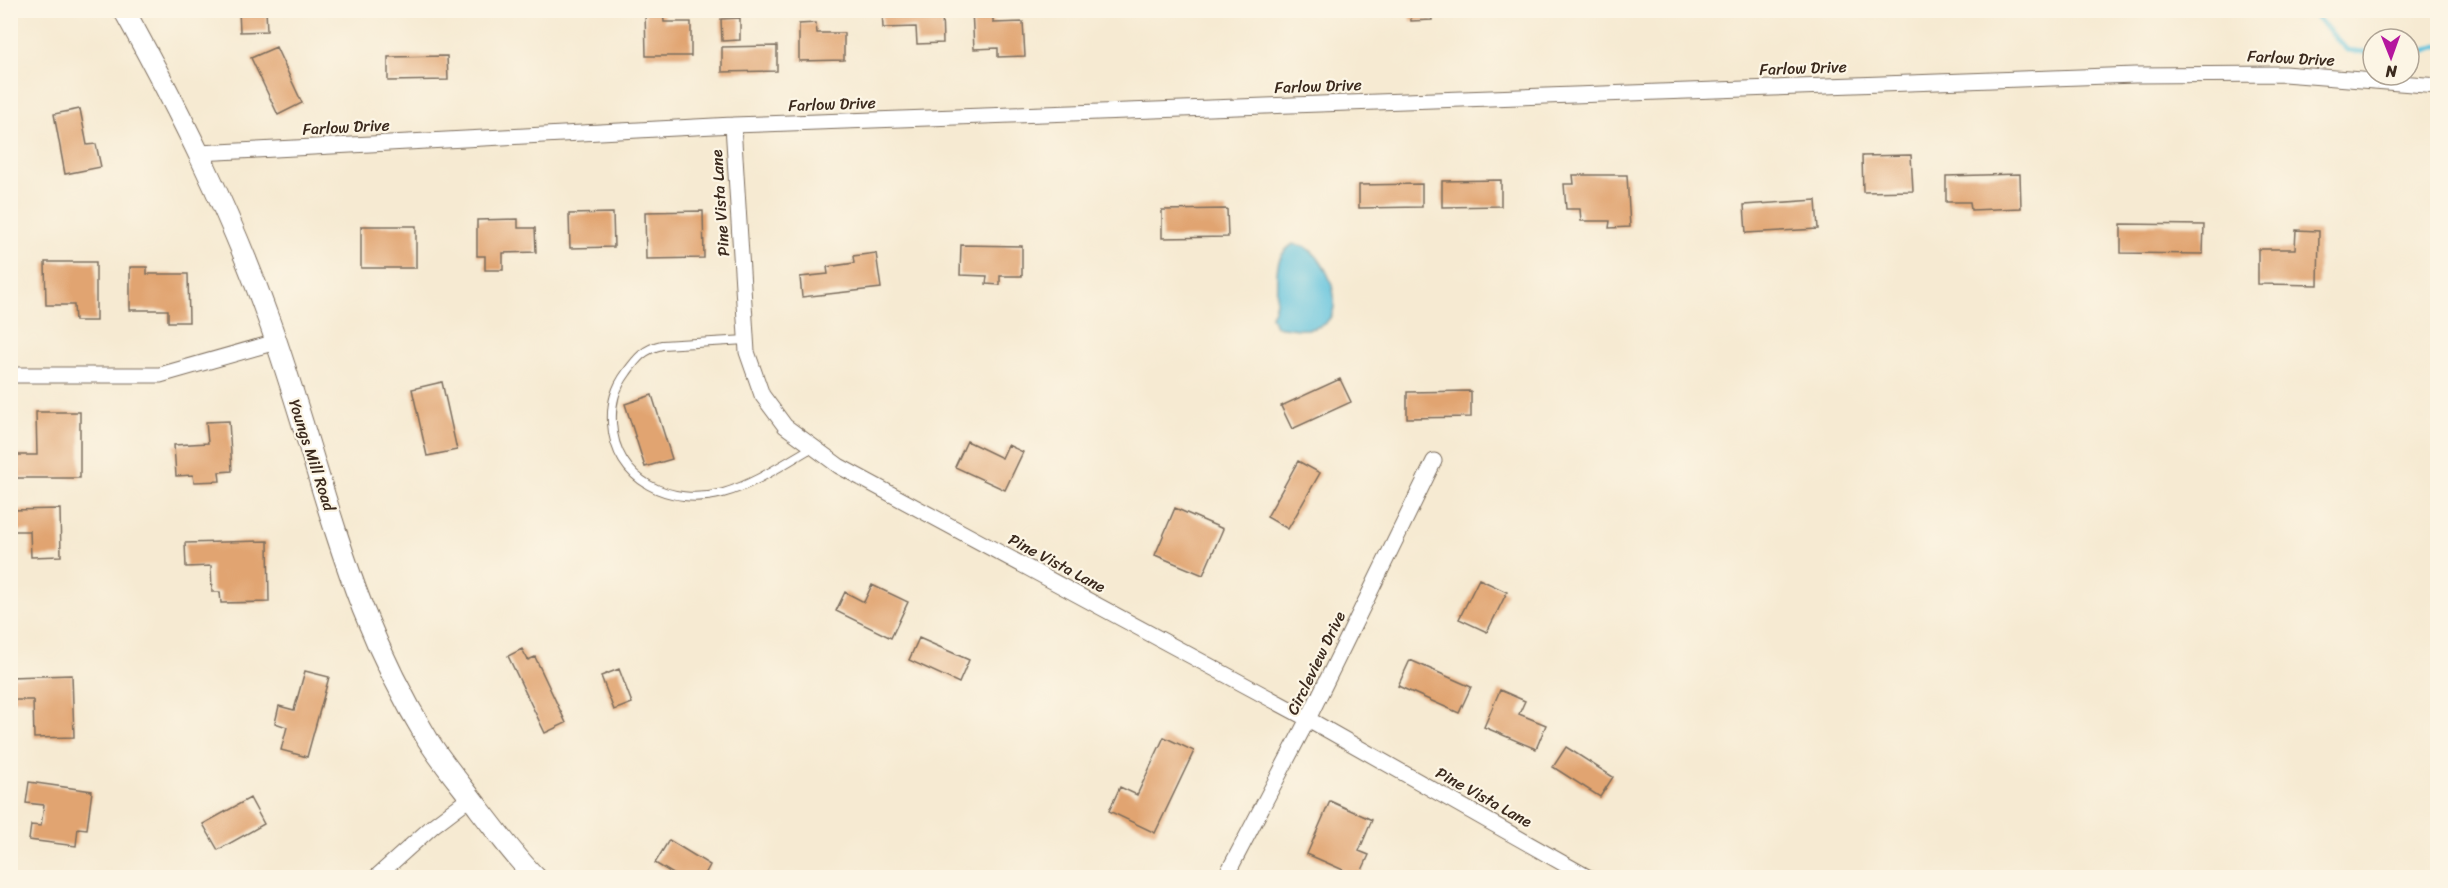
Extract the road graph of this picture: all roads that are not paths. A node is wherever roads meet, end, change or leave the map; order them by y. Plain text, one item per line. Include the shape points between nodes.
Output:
1 (124, 10) edge
2 (2438, 86) edge
3 (733, 125) junction
4 (199, 153) junction
5 (746, 340) junction
6 (276, 342) junction
7 (10, 375) edge
8 (813, 447) junction
9 (1434, 461) dead end
10 (1308, 719) junction
11 (471, 797) junction
12 (375, 878) edge
13 (536, 878) edge
14 (1225, 878) edge
15 (1589, 878) edge

1 - 4 street, Youngs Mill Road
2 - 3 street, Farlow Drive via 2284,74 2209,73
3 - 4 street, Farlow Drive
3 - 5 street, Pine Vista Lane
4 - 6 street, Youngs Mill Road via 235,231
5 - 8 street, Pine Vista Lane via 762,395 785,426
5 - 8 lane via 662,345 648,348 640,355 616,388 611,410 616,449 626,468 644,484 666,492 693,496 723,493 761,477
6 - 7 street via 160,375
6 - 11 street, Youngs Mill Road via 364,612 429,742
8 - 10 street, Pine Vista Lane via 839,466
9 - 10 street, Circleview Drive
10 - 14 street, Circleview Drive
10 - 15 street, Pine Vista Lane
11 - 12 street
11 - 13 street, Youngs Mill Road

